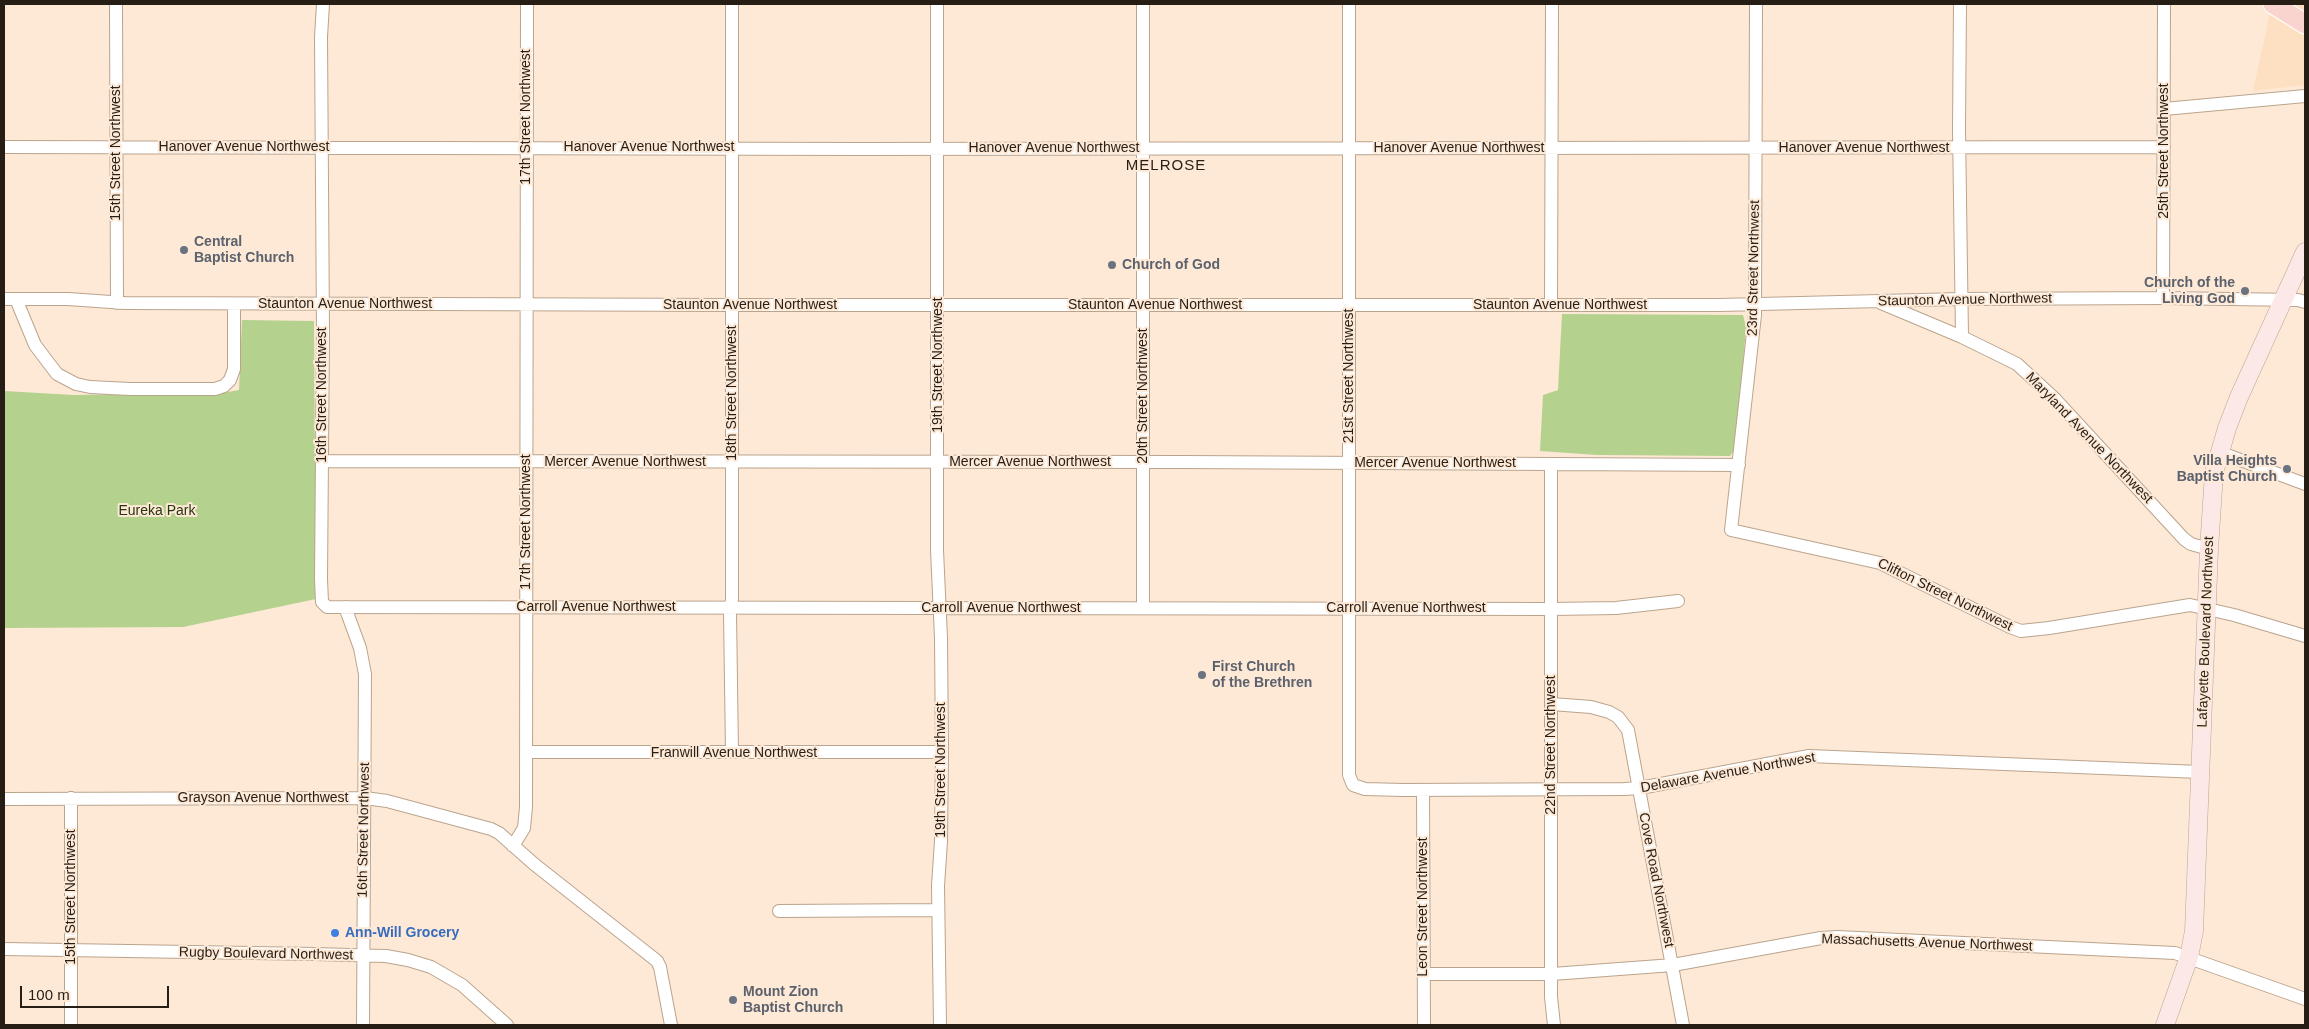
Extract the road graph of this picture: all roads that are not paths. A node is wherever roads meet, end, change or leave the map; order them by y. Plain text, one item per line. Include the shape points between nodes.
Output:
1 (116, 4) edge
2 (323, 4) edge
3 (527, 4) edge
4 (732, 4) edge
5 (937, 4) edge
6 (1143, 4) edge
7 (1349, 4) edge
8 (1552, 4) edge
9 (1756, 4) edge
10 (1960, 4) edge
11 (2164, 4) edge
12 (2273, 4) edge
13 (2305, 24) edge
14 (2305, 96) edge
15 (2164, 109) junction
16 (4, 147) edge
17 (116, 147) junction
18 (321, 147) junction
19 (526, 147) junction
20 (732, 147) junction
21 (1959, 147) junction
22 (2164, 147) junction
23 (938, 148) junction
24 (1143, 148) junction
25 (1348, 148) junction
26 (1551, 148) junction
27 (1756, 148) junction
28 (2305, 252) edge
29 (2163, 298) junction
30 (10, 299) edge
31 (1960, 299) junction
32 (2284, 300) junction
33 (1878, 302) junction
34 (2305, 302) edge
35 (117, 303) junction
36 (234, 304) junction
37 (322, 304) junction
38 (527, 304) junction
39 (732, 305) junction
40 (938, 305) junction
41 (1143, 305) junction
42 (1349, 305) junction
43 (1551, 305) junction
44 (1755, 305) junction
45 (1962, 337) junction
46 (2219, 452) junction
47 (322, 461) junction
48 (526, 462) junction
49 (732, 462) junction
50 (938, 462) junction
51 (1143, 462) junction
52 (1348, 463) junction
53 (1551, 464) junction
54 (1739, 465) junction
55 (2305, 484) edge
56 (1731, 530) joint
57 (2209, 549) junction
58 (1678, 601) dead end
59 (324, 606) joint
60 (345, 607) junction
61 (526, 607) junction
62 (730, 607) junction
63 (940, 607) junction
64 (2206, 607) junction
65 (1143, 608) junction
66 (1349, 608) junction
67 (1552, 609) junction
68 (2305, 636) edge
69 (1552, 704) junction
70 (526, 752) junction
71 (732, 752) junction
72 (942, 752) junction
73 (2200, 772) junction
74 (1350, 779) joint
75 (1551, 788) junction
76 (1640, 788) junction
77 (1423, 790) junction
78 (70, 798) junction
79 (365, 798) junction
80 (4, 799) edge
81 (513, 846) junction
82 (938, 910) junction
83 (779, 911) dead end
84 (4, 949) edge
85 (71, 951) junction
86 (364, 955) junction
87 (2189, 957) junction
88 (1673, 966) junction
89 (1423, 974) junction
90 (1552, 974) junction
91 (2305, 998) edge
92 (71, 1025) edge
93 (363, 1025) edge
94 (508, 1025) edge
95 (671, 1025) edge
96 (940, 1025) edge
97 (1424, 1025) edge
98 (1554, 1025) edge
99 (1684, 1025) edge
100 (2165, 1025) edge

1 - 17 street, 15th Street Northwest
2 - 18 street, 16th Street Northwest
3 - 19 street, 17th Street Northwest
4 - 20 street, 18th Street Northwest
5 - 23 street, 19th Street Northwest
6 - 24 street, 20th Street Northwest
7 - 25 street, 21st Street Northwest
8 - 26 street
9 - 27 street, 23rd Street Northwest
10 - 21 street
11 - 15 street, 25th Street Northwest
12 - 13 main road
14 - 15 street
15 - 22 street, 25th Street Northwest
16 - 17 street, Hanover Avenue Northwest
17 - 18 street, Hanover Avenue Northwest
17 - 35 street, 15th Street Northwest
18 - 19 street, Hanover Avenue Northwest
18 - 37 street, 16th Street Northwest
19 - 20 street, Hanover Avenue Northwest
19 - 38 street, 17th Street Northwest
20 - 23 street, Hanover Avenue Northwest
20 - 39 street, 18th Street Northwest
21 - 22 street, Hanover Avenue Northwest
21 - 27 street, Hanover Avenue Northwest
21 - 31 street
22 - 29 street, 25th Street Northwest
23 - 24 street, Hanover Avenue Northwest
23 - 40 street, 19th Street Northwest
24 - 25 street, Hanover Avenue Northwest
24 - 41 street, 20th Street Northwest
25 - 26 street, Hanover Avenue Northwest
25 - 42 street, 21st Street Northwest
26 - 27 street, Hanover Avenue Northwest
26 - 43 street
27 - 44 street, 23rd Street Northwest
28 - 32 main road, Lafayette Boulevard Northwest
29 - 31 street, Staunton Avenue Northwest
29 - 32 street, Staunton Avenue Northwest
30 - 35 street, Staunton Avenue Northwest
30 - 36 street via 35,345 57,374 90,387 130,388 215,389 224,386 234,369
31 - 33 street, Staunton Avenue Northwest
31 - 45 street
32 - 34 street, Staunton Avenue Northwest
32 - 46 main road, Lafayette Boulevard Northwest via 2242,390
33 - 44 street, Staunton Avenue Northwest
33 - 45 street, Maryland Avenue Northwest
35 - 36 street, Staunton Avenue Northwest
36 - 37 street, Staunton Avenue Northwest
37 - 38 street, Staunton Avenue Northwest
37 - 47 street, 16th Street Northwest
38 - 39 street, Staunton Avenue Northwest
38 - 48 street, 17th Street Northwest
39 - 40 street, Staunton Avenue Northwest
39 - 49 street, 18th Street Northwest
40 - 41 street, Staunton Avenue Northwest
40 - 50 street, 19th Street Northwest
41 - 42 street, Staunton Avenue Northwest
41 - 51 street, 20th Street Northwest
42 - 43 street, Staunton Avenue Northwest
42 - 52 street, 21st Street Northwest
43 - 44 street, Staunton Avenue Northwest
44 - 54 street, 23rd Street Northwest
45 - 57 street, Maryland Avenue Northwest via 2005,356 2033,377 2184,539
46 - 55 street
46 - 57 main road, Lafayette Boulevard Northwest via 2212,495
47 - 48 street, Mercer Avenue Northwest
47 - 59 street, 16th Street Northwest via 321,579
48 - 49 street, Mercer Avenue Northwest
48 - 61 street, 17th Street Northwest
49 - 50 street, Mercer Avenue Northwest
49 - 62 street, 18th Street Northwest
50 - 51 street, Mercer Avenue Northwest
50 - 63 street, 19th Street Northwest
51 - 52 street, Mercer Avenue Northwest
51 - 65 street, 20th Street Northwest
52 - 53 street, Mercer Avenue Northwest
52 - 66 street, 21st Street Northwest
53 - 54 street, Mercer Avenue Northwest
53 - 67 street, 22nd Street Northwest
54 - 56 street, 23rd Street Northwest
56 - 64 street, Clifton Street Northwest via 1880,562 2020,631 2184,605
57 - 64 main road, Lafayette Boulevard Northwest
58 - 67 street, Carroll Avenue Northwest via 1616,608
59 - 60 street, Carroll Avenue Northwest
60 - 61 street, Carroll Avenue Northwest
60 - 79 street, 16th Street Northwest via 360,648 365,674
61 - 62 street, Carroll Avenue Northwest
61 - 70 street, 17th Street Northwest
62 - 63 street, Carroll Avenue Northwest
62 - 71 street, 18th Street Northwest
63 - 65 street, Carroll Avenue Northwest
63 - 72 street, 19th Street Northwest
64 - 68 street, Clifton Street Northwest
64 - 73 main road, Lafayette Boulevard Northwest
65 - 66 street, Carroll Avenue Northwest
66 - 67 street, Carroll Avenue Northwest
66 - 74 street, 21st Street Northwest
67 - 69 street, 22nd Street Northwest
69 - 75 street, 22nd Street Northwest
69 - 76 street, Cove Road Northwest via 1591,707 1618,717 1628,730
70 - 71 street, Franwill Avenue Northwest
70 - 81 street, 17th Street Northwest via 525,821
71 - 72 street, Franwill Avenue Northwest
72 - 82 street, 19th Street Northwest
73 - 76 street, Delaware Avenue Northwest via 1808,756
73 - 87 main road, Lafayette Boulevard Northwest via 2194,931
74 - 77 street, Delaware Avenue Northwest via 1353,785 1365,789
75 - 76 street, Delaware Avenue Northwest
75 - 77 street, Delaware Avenue Northwest
75 - 90 street, 22nd Street Northwest
76 - 88 street, Cove Road Northwest
77 - 89 street, Leon Street Northwest
78 - 79 street, Grayson Avenue Northwest
78 - 80 street, Grayson Avenue Northwest
78 - 85 street, 15th Street Northwest
79 - 81 street, Grayson Avenue Northwest via 490,829
79 - 86 street, 16th Street Northwest
81 - 95 street via 657,961
82 - 83 street
82 - 96 street, 19th Street Northwest
84 - 85 street, Rugby Boulevard Northwest
85 - 86 street, Rugby Boulevard Northwest
85 - 92 street, 15th Street Northwest
86 - 93 street, 16th Street Northwest
86 - 94 street, Rugby Boulevard Northwest via 431,966 462,985
87 - 88 street, Massachusetts Avenue Northwest via 2161,951 1837,937
87 - 91 street, Massachusetts Avenue Northwest
87 - 100 main road, Lafayette Boulevard Northwest
88 - 90 street, Massachusetts Avenue Northwest
88 - 99 street, Cove Road Northwest
89 - 90 street, Massachusetts Avenue Northwest
89 - 97 street, Leon Street Northwest
90 - 98 street, 22nd Street Northwest

